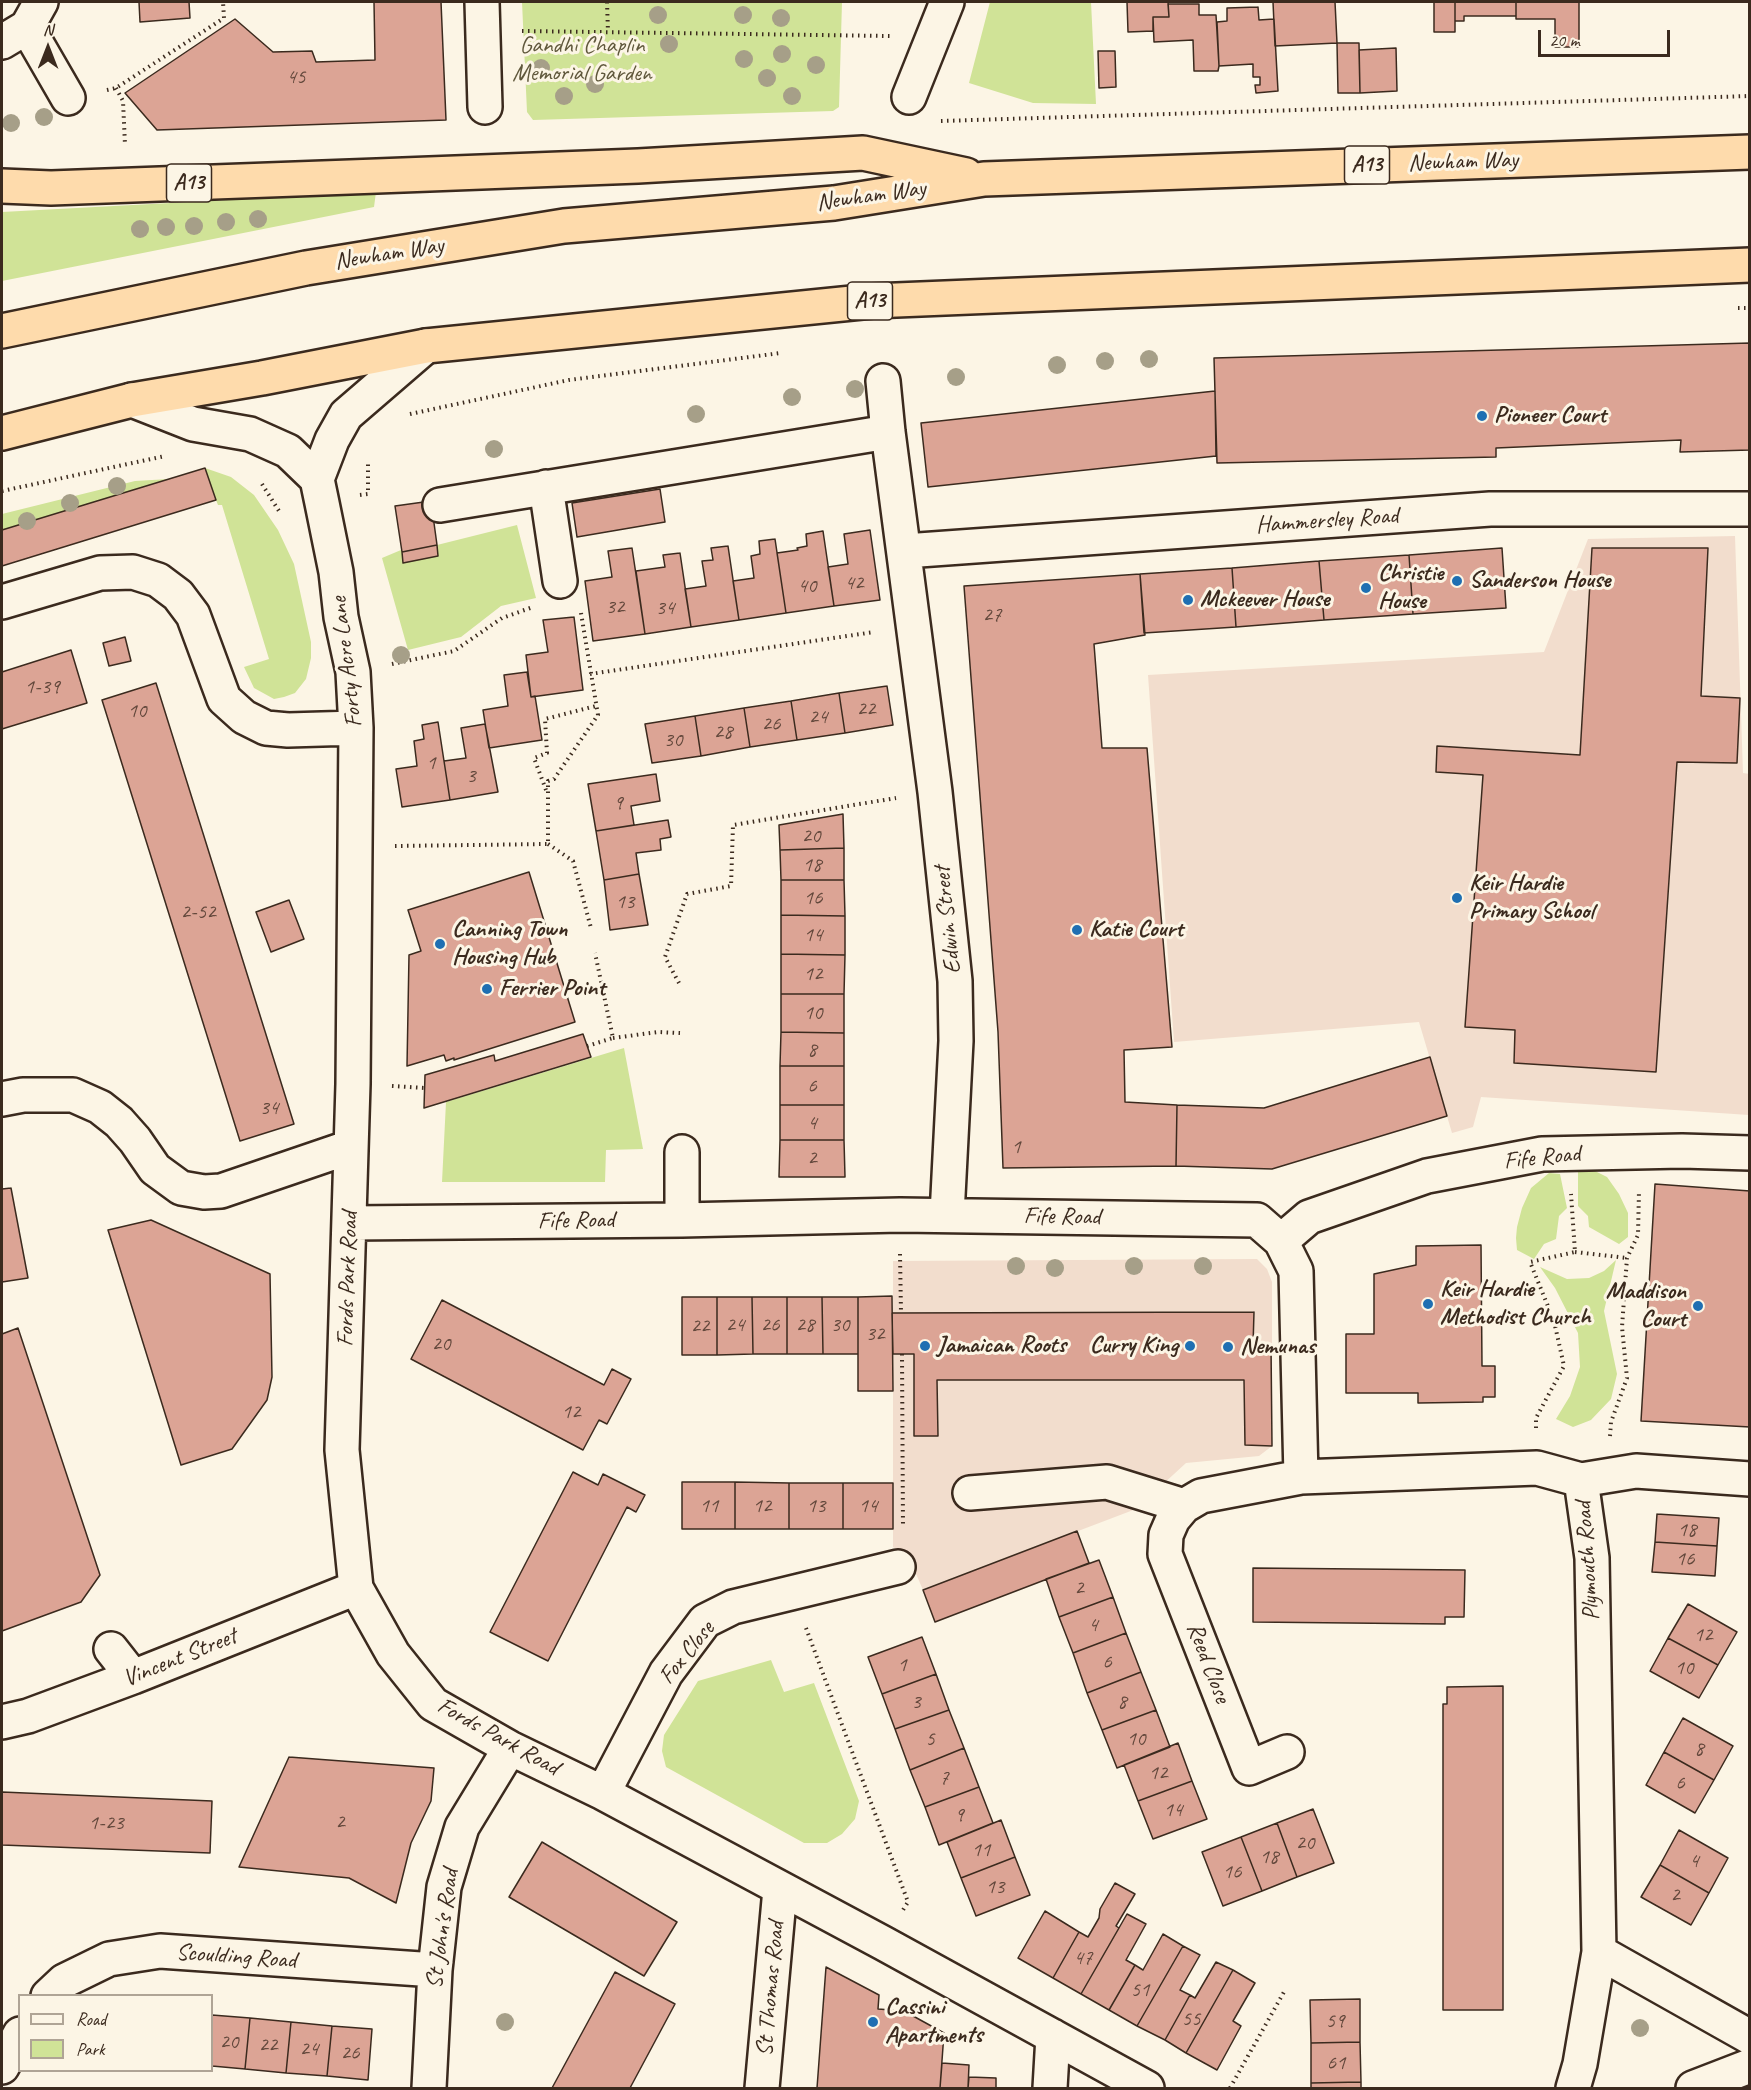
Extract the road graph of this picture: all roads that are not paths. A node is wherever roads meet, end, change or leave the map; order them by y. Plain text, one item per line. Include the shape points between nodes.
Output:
1 (482, 2) edge
2 (947, 2) edge
3 (23, 24) edge
4 (909, 97) dead end
5 (68, 98) road end
6 (485, 107) dead end
7 (1749, 152) edge
8 (984, 179) junction
9 (2, 186) edge
10 (1749, 265) edge
11 (2, 331) edge
12 (426, 346) junction
13 (883, 381) dead end
14 (132, 400) junction
15 (888, 432) junction
16 (2, 433) edge
17 (316, 479) junction
18 (546, 487) junction
19 (440, 505) dead end
20 (1749, 509) edge
21 (905, 551) junction
22 (561, 589) road end
23 (2, 602) edge
24 (356, 728) junction
25 (2, 1099) edge
26 (350, 1147) junction
27 (682, 1152) dead end
28 (1749, 1153) edge
29 (947, 1215) junction
30 (682, 1220) junction
31 (350, 1223) junction
32 (1281, 1241) junction
33 (1301, 1476) junction
34 (1595, 1478) junction
35 (1749, 1479) edge
36 (970, 1493) dead end
37 (1179, 1513) junction
38 (898, 1567) road end
39 (356, 1588) junction
40 (111, 1649) dead end
41 (133, 1677) junction
42 (2, 1722) edge
43 (510, 1748) junction
44 (1287, 1752) dead end
45 (603, 1793) junction
46 (780, 1889) junction
47 (1599, 1952) junction
48 (435, 1970) junction
49 (49, 1994) edge
50 (1053, 2036) junction
51 (1749, 2037) edge
52 (18, 2038) edge
53 (1749, 2066) edge
54 (2, 2067) edge
55 (429, 2088) edge
56 (762, 2088) edge
57 (1050, 2088) edge
58 (1147, 2088) edge
59 (1573, 2088) edge
60 (1693, 2088) edge

1 - 6 street
2 - 4 street
3 - 5 street
7 - 8 highway, Newham Way / A13
8 - 9 highway, A13 via 863,153 365,177 51,188
8 - 11 highway, Newham Way / A13 via 834,203 552,228 306,267
10 - 12 highway, A13 via 872,301
12 - 14 highway, A13
12 - 17 street via 346,414
13 - 15 street, Edwin Street
14 - 16 highway, A13
14 - 17 street via 193,424 250,434 288,450
15 - 18 street
15 - 21 street, Edwin Street
17 - 24 street, Forty Acre Lane via 353,672
18 - 19 street
18 - 22 street
20 - 21 street, Hammersley Road via 1490,509
21 - 29 street, Edwin Street via 955,981 956,1041
23 - 24 street via 100,573 133,572 158,580 178,595 193,615 224,699 244,717 266,728
24 - 26 street, Forty Acre Lane
25 - 26 street via 74,1095 100,1107 119,1122 155,1169 181,1188 204,1192 221,1191
26 - 31 street, Fords Park Road
27 - 30 street
28 - 32 street, Fife Road via 1542,1154 1427,1176 1309,1217
29 - 30 street, Fife Road
29 - 32 street, Fife Road via 1257,1220
30 - 31 street, Fife Road
31 - 39 street, Fords Park Road via 342,1450
32 - 33 street via 1296,1271
33 - 34 street, Plymouth Road via 1537,1468
33 - 37 street, Plymouth Road via 1201,1496
34 - 35 street via 1636,1471
34 - 47 street, Plymouth Road via 1592,1558
36 - 37 street via 1107,1482
37 - 44 street, Reed Close via 1166,1535 1165,1554 1249,1768
38 - 45 street, Fox Close via 733,1607 705,1621 666,1673
39 - 41 street, Vincent Street
39 - 43 street, Fords Park Road via 393,1654 433,1704
40 - 41 street
41 - 42 street, Vincent Street
43 - 45 street, Fords Park Road
43 - 48 street, St John's Road via 462,1827 444,1887
45 - 46 street, Fords Park Road
46 - 50 street, Fords Park Road
46 - 56 street, St Thomas Road
47 - 51 street
47 - 59 street, Plymouth Road
48 - 49 street, Scoulding Road via 160,1951 109,1959 64,1981
48 - 55 street, St John's Road
50 - 57 street
50 - 58 street, Fords Park Road
52 - 54 street
53 - 60 street

